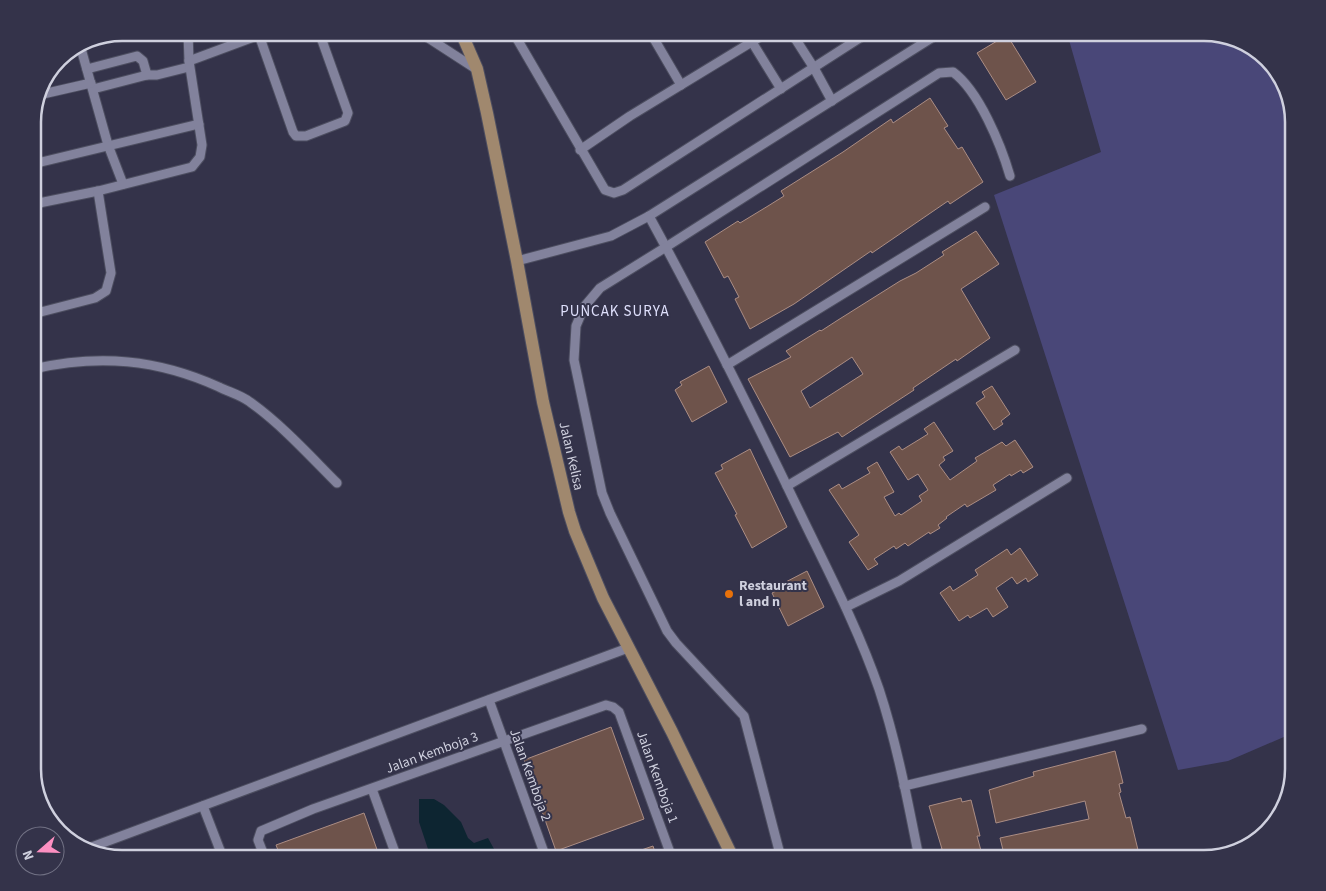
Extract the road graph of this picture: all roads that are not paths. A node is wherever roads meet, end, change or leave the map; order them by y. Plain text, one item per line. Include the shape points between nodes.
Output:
1 (188, 41) edge
2 (243, 41) edge
3 (262, 41) edge
4 (322, 41) edge
5 (433, 41) edge
6 (465, 41) edge
7 (518, 41) edge
8 (655, 41) edge
9 (797, 41) edge
10 (855, 41) edge
11 (927, 41) edge
12 (752, 42) joint
13 (82, 52) edge
14 (189, 64) junction
15 (814, 68) junction
16 (87, 69) junction
17 (477, 69) junction
18 (147, 75) junction
19 (681, 85) junction
20 (92, 86) junction
21 (781, 89) junction
22 (47, 93) edge
23 (832, 101) junction
24 (199, 124) junction
25 (108, 145) junction
26 (580, 150) junction
27 (41, 162) edge
28 (1010, 176) dead end
29 (122, 184) junction
30 (98, 191) junction
31 (41, 202) edge
32 (985, 207) dead end
33 (649, 216) junction
34 (666, 247) junction
35 (517, 261) junction
36 (41, 312) edge
37 (1015, 350) dead end
38 (727, 365) junction
39 (41, 368) edge
40 (1067, 478) dead end
41 (337, 483) dead end
42 (787, 486) junction
43 (846, 607) junction
44 (628, 648) junction
45 (489, 700) junction
46 (613, 707) joint
47 (1142, 729) dead end
48 (504, 742) junction
49 (904, 786) junction
50 (372, 789) junction
51 (203, 806) junction
52 (97, 845) edge
53 (220, 850) edge
54 (262, 850) edge
55 (394, 850) edge
56 (543, 850) edge
57 (669, 850) edge
58 (729, 850) edge
59 (779, 850) edge
60 (917, 850) edge

1 - 14 street
2 - 14 street
3 - 4 street via 293,132 296,136 306,136 345,121 348,113
5 - 17 street
6 - 17 main road, Jalan Kelisa
7 - 26 street
8 - 19 street
9 - 15 street
10 - 15 street
11 - 23 street
12 - 19 street
12 - 21 street
13 - 16 street
14 - 18 street via 157,75
14 - 24 street
15 - 21 street
15 - 23 street
16 - 18 street via 137,56 143,61
16 - 20 street
17 - 35 main road, Jalan Kelisa
18 - 20 street
19 - 26 street
20 - 22 street
20 - 25 street
21 - 26 street via 614,193 605,190
23 - 33 street
24 - 25 street
24 - 29 street via 202,153 192,167
25 - 27 street
25 - 29 street
28 - 34 street via 992,127 962,78 953,72 939,74
29 - 30 street
30 - 31 street
30 - 36 street via 111,273 106,291 95,298
32 - 38 street
33 - 34 street
33 - 35 street via 612,236
34 - 38 street
34 - 59 street via 600,288 584,307 576,326 574,360 597,472 610,513 667,631 744,716
35 - 44 main road, Jalan Kelisa via 543,402 569,512 586,560
37 - 42 street
38 - 42 street
39 - 41 street via 88,360 145,363 200,378 248,400
40 - 43 street via 899,581
42 - 43 street
43 - 49 street via 878,688
44 - 45 street
44 - 58 main road, Jalan Kelisa
45 - 48 street, Jalan Kemboja 2
45 - 51 street
46 - 48 street, Jalan Kemboja 3 via 606,705
46 - 57 street, Jalan Kemboja 1 via 619,712
47 - 49 street
48 - 50 street, Jalan Kemboja 3
48 - 56 street, Jalan Kemboja 2
49 - 60 street
50 - 54 street, Jalan Kemboja 3 via 261,831 258,840
50 - 55 street
51 - 52 street
51 - 53 street

